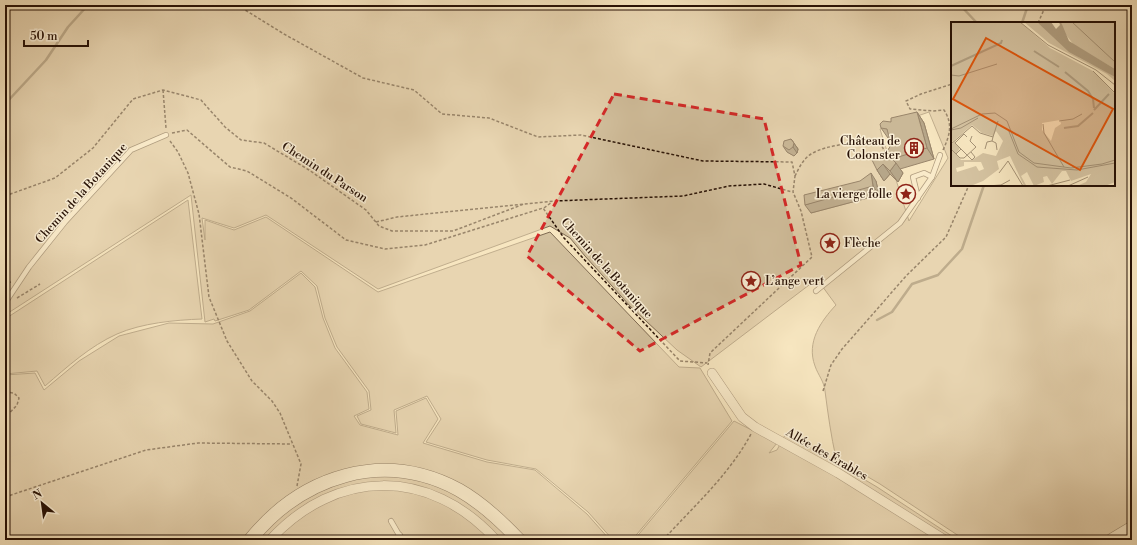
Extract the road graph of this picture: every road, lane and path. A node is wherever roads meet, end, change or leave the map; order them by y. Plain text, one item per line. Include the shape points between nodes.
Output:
1 (237, 5) edge
2 (1046, 5) edge
3 (1038, 22) edge
4 (951, 84) edge
5 (163, 90) junction
6 (166, 135) junction
7 (940, 155) joint
8 (888, 156) edge
9 (795, 176) junction
10 (932, 177) junction
11 (969, 186) edge
12 (792, 192) junction
13 (5, 196) edge
14 (918, 198) junction
15 (554, 201) junction
16 (524, 204) junction
17 (543, 208) junction
18 (376, 222) junction
19 (40, 284) dead end
20 (816, 291) dead end
21 (16, 299) dead end
22 (5, 303) edge
23 (707, 363) junction
24 (712, 374) joint
25 (823, 391) dead end
26 (5, 392) edge
27 (5, 418) edge
28 (755, 427) junction
29 (292, 444) junction
30 (297, 486) dead end
31 (5, 497) edge
32 (391, 521) dead end
33 (1132, 528) edge
34 (401, 538) edge
35 (250, 540) edge
36 (270, 540) edge
37 (395, 540) edge
38 (496, 540) edge
39 (519, 540) edge
40 (663, 540) edge
41 (945, 540) edge
42 (1112, 540) edge

1 - 9 path via 363,78 414,90 442,114 489,118 538,137 581,135 704,161 792,162
2 - 3 path
4 - 7 path via 906,101 910,109 944,110 950,119 950,134
5 - 6 path
5 - 13 path via 133,99 93,148 55,178
5 - 18 path, Chemin du Parson via 201,100 225,127 241,140 264,144 309,170 366,210
6 - 17 path via 187,130 230,167 247,172 291,198 346,240 385,249 425,245
6 - 22 lane, Chemin de la Botanique via 131,150 65,222 29,267
6 - 29 path via 188,173 202,234 208,297 228,341 252,381 280,413
7 - 10 lane
8 - 9 path via 878,139 824,149 811,154 801,163
9 - 12 path
10 - 14 lane
10 - 14 lane via 924,173 912,177
11 - 25 path via 946,237 907,275 842,349 832,365
12 - 15 path via 764,184 729,186 683,196
12 - 23 path via 801,211 812,257 710,353
14 - 20 lane via 900,223
15 - 16 path
15 - 17 path
16 - 18 path via 397,217
16 - 18 path, Chemin du Parson via 453,231 392,231 379,226
17 - 23 path, Chemin de la Botanique via 564,238 680,362
19 - 21 path
23 - 24 path
24 - 28 street, Allée des Érables via 742,417
26 - 27 path via 14,393 19,398 17,405
28 - 40 path via 745,446 719,480
28 - 41 street, Allée des Érables via 838,473
29 - 30 path via 301,464
29 - 31 path via 198,443 146,450
32 - 34 lane
33 - 42 main road
34 - 37 lane
35 - 39 main road via 280,509 325,482 358,472 391,470 426,476 459,490 491,512
36 - 38 street via 291,520 323,499 349,490 379,485 424,491 452,504 479,523

